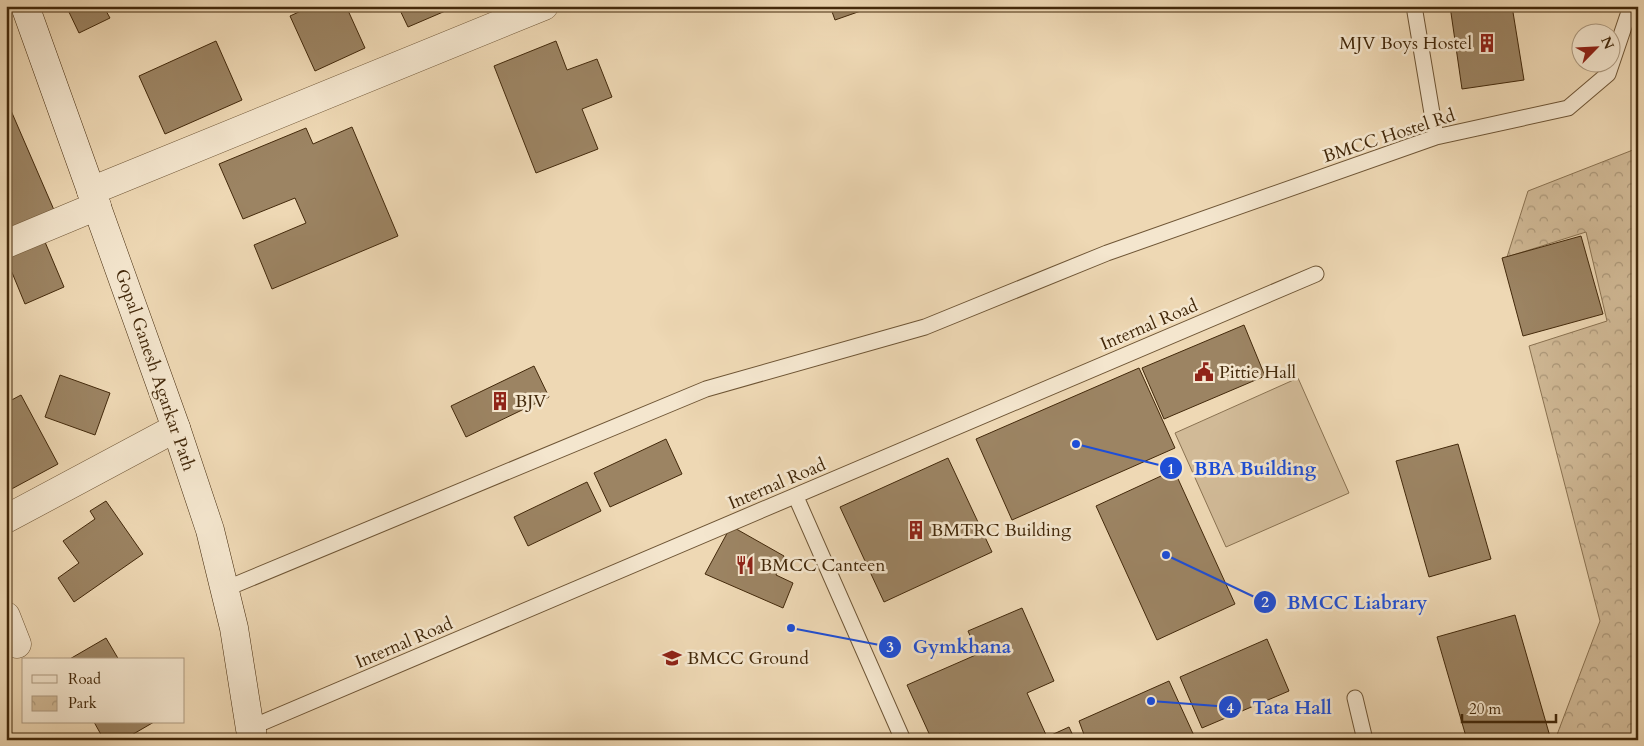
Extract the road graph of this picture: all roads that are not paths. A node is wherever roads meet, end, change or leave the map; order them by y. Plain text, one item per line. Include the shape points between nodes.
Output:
1 (25, 6) edge
2 (544, 6) edge
3 (1414, 6) edge
4 (1631, 6) edge
5 (1436, 137) junction
6 (94, 198) junction
7 (6, 244) edge
8 (1316, 274) dead end
9 (176, 428) junction
10 (796, 497) junction
11 (6, 519) edge
12 (225, 590) junction
13 (6, 616) edge
14 (18, 644) dead end
15 (1355, 698) dead end
16 (252, 734) edge
17 (903, 740) edge
18 (1365, 740) edge

1 - 6 street, Gopal Ganesh Agarkar Path
2 - 6 street
3 - 5 lane
4 - 5 lane, BMCC Hostel Rd via 1608,74 1568,108
5 - 12 lane, BMCC Hostel Rd via 1107,253 925,327 706,389
6 - 7 street
6 - 9 street, Gopal Ganesh Agarkar Path
8 - 10 lane, Internal Road
9 - 11 street
9 - 12 street, Gopal Ganesh Agarkar Path via 210,530
10 - 16 lane, Internal Road
10 - 17 lane
12 - 16 street, Gopal Ganesh Agarkar Path
13 - 14 street
15 - 18 lane

